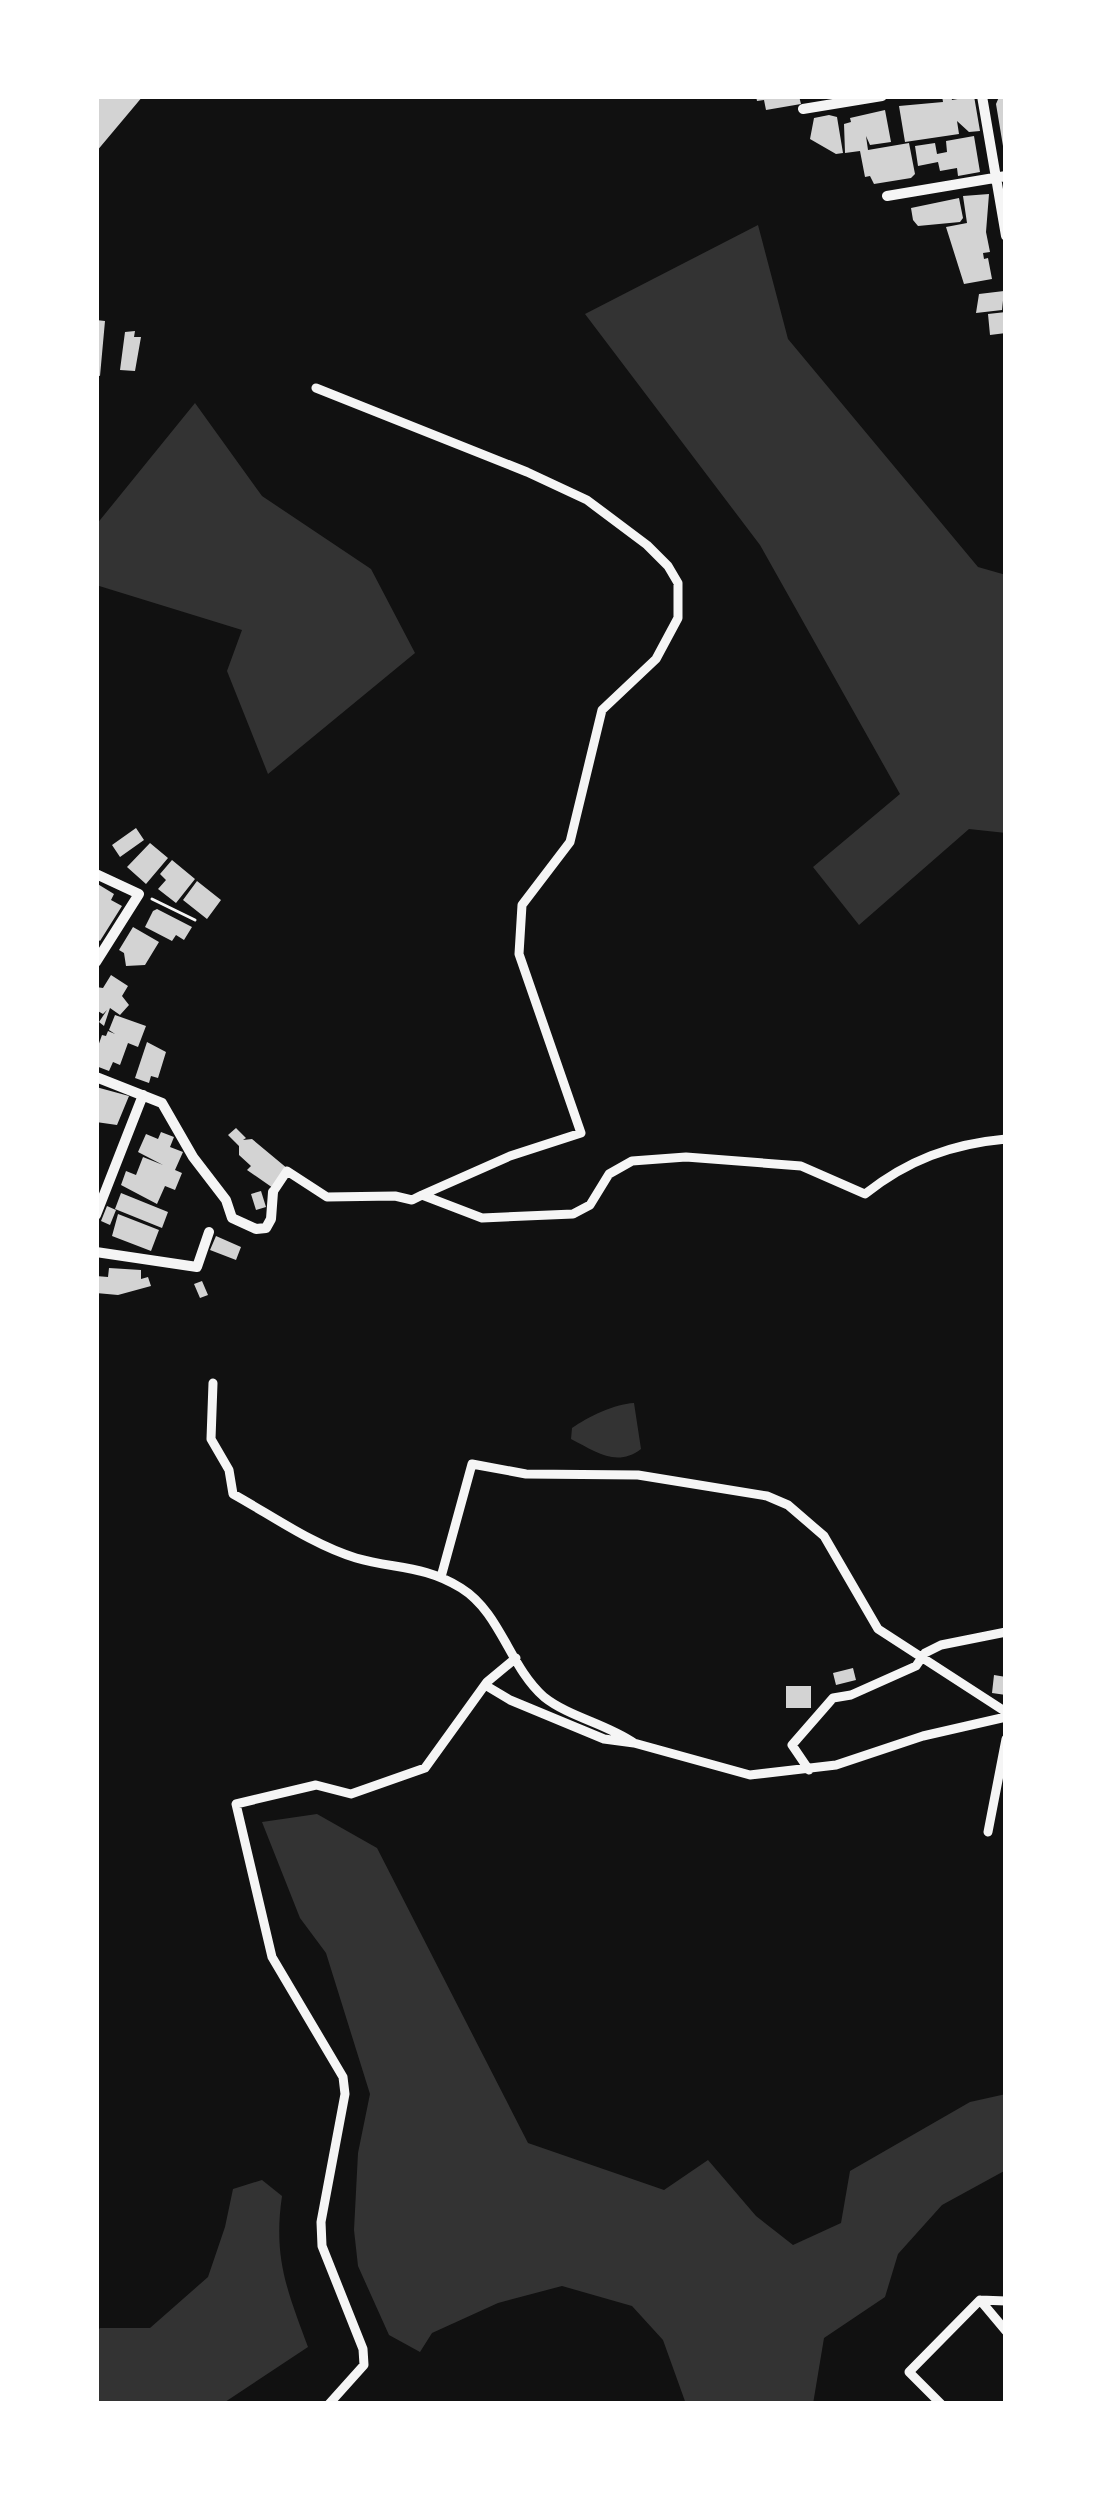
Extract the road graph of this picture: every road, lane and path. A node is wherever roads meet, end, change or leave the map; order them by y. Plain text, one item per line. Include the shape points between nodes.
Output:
1 (881, 96) edge
2 (982, 96) edge
3 (803, 109) dead end
4 (1001, 177) edge
5 (887, 196) dead end
6 (1006, 236) edge
7 (316, 388) dead end
8 (96, 874) edge
9 (139, 894) junction
10 (195, 920) dead end
11 (96, 962) edge
12 (96, 1077) edge
13 (143, 1095) junction
14 (1006, 1139) edge
15 (273, 1192) joint
16 (422, 1195) junction
17 (96, 1215) edge
18 (209, 1232) dead end
19 (96, 1252) edge
20 (213, 1383) dead end
21 (441, 1577) junction
22 (1006, 1632) edge
23 (516, 1658) junction
24 (922, 1658) junction
25 (485, 1685) junction
26 (1006, 1714) edge
27 (1006, 1739) edge
28 (634, 1743) junction
29 (809, 1770) junction
30 (988, 1832) dead end
31 (980, 2300) junction
32 (1006, 2301) edge
33 (1006, 2331) edge
34 (329, 2404) edge
35 (941, 2404) edge

1 - 3 street
2 - 4 street
4 - 5 street
4 - 6 street
7 - 16 street via 586,500 647,544 678,583 678,618 656,659 602,710 569,842 522,905 519,954 581,1133
8 - 9 street
9 - 10 path
9 - 11 street
12 - 13 street
13 - 15 street via 162,1103 232,1218 266,1228
13 - 17 street
14 - 16 street via 918,1157 865,1194 801,1166 686,1157 632,1161 573,1214 482,1218
15 - 16 street via 287,1171 327,1197
18 - 19 street via 197,1267
20 - 21 street via 211,1439 233,1494 354,1558
21 - 23 street via 486,1610
21 - 24 street via 472,1464 526,1474 638,1475 767,1496 824,1536 878,1628
22 - 24 street via 940,1645
23 - 25 street
23 - 28 street via 546,1699
24 - 26 street
24 - 29 street via 832,1699 792,1745
25 - 28 street via 604,1739
25 - 34 street via 424,1768 352,1794 316,1785 236,1804 272,1957 344,2078 322,2246 364,2365
26 - 29 street
27 - 30 street
28 - 29 street via 750,1775
31 - 32 street
31 - 33 street
31 - 35 street via 909,2372

